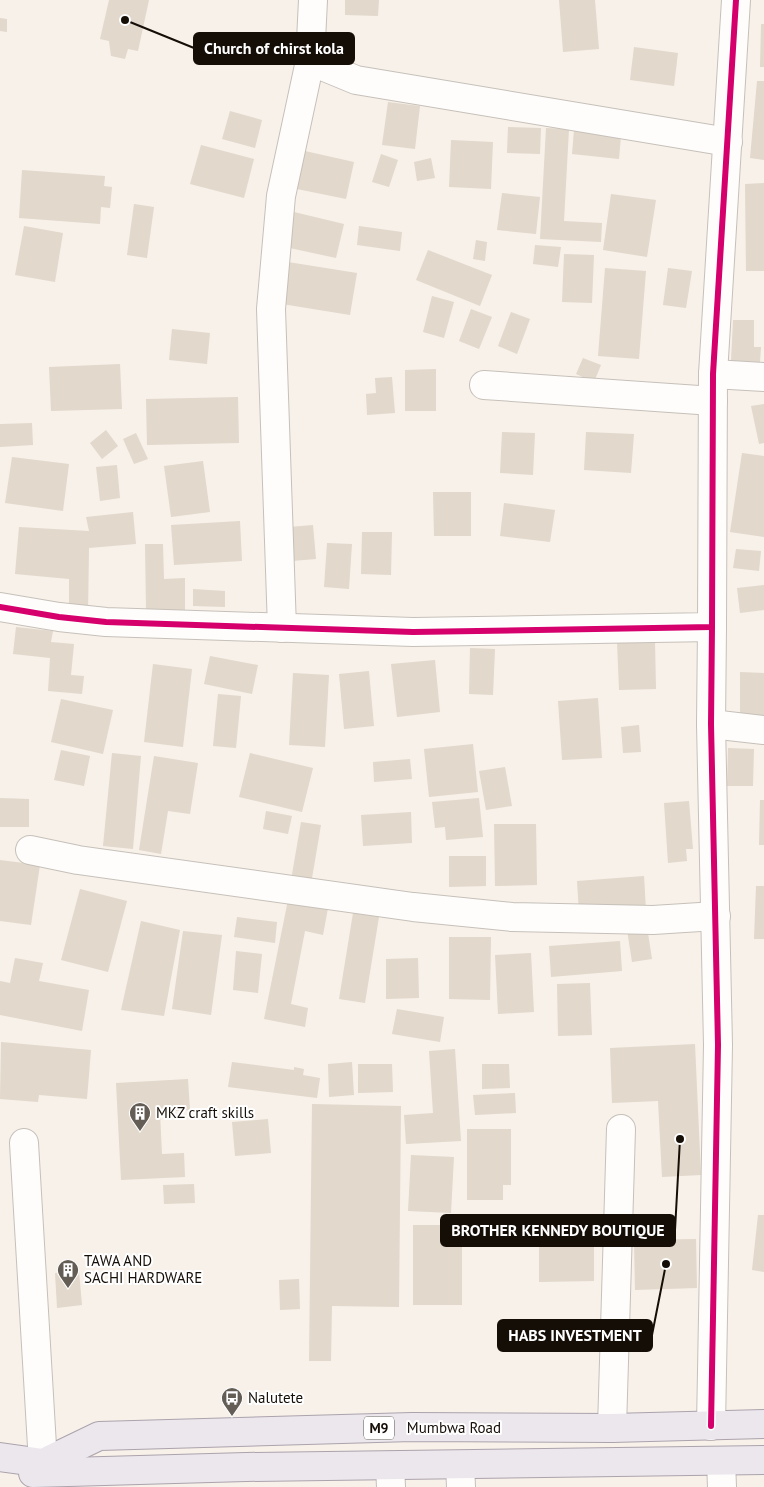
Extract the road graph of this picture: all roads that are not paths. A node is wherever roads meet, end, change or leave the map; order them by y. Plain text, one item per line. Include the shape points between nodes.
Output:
1 (313, 0) edge
2 (736, 0) edge
3 (310, 61) junction
4 (728, 142) junction
5 (713, 374) junction
6 (764, 377) edge
7 (484, 385) dead end
8 (713, 401) junction
9 (0, 608) edge
10 (712, 627) junction
11 (282, 628) junction
12 (711, 724) junction
13 (764, 730) edge
14 (30, 850) dead end
15 (716, 916) junction
16 (621, 1129) dead end
17 (24, 1143) dead end
18 (764, 1424) edge
19 (711, 1426) junction
20 (612, 1428) junction
21 (0, 1457) edge
22 (764, 1460) edge
23 (43, 1463) junction
24 (0, 1474) edge
25 (721, 1474) edge
26 (461, 1476) edge
27 (390, 1477) edge

1 - 3 street
2 - 4 street
3 - 4 street via 356,80
3 - 11 street via 280,196 271,309
4 - 5 street
5 - 6 street
5 - 8 street
7 - 8 street
8 - 10 street
9 - 11 street via 106,622
10 - 11 street via 413,632
10 - 12 street
12 - 13 street
12 - 15 street
14 - 15 street via 78,860 412,907 492,915 653,920
15 - 19 street via 718,1045
16 - 20 street
17 - 23 street
18 - 19 main road, Mumbwa Road / M9
19 - 20 main road, Mumbwa Road / M9
20 - 23 main road, Mumbwa Road / M9 via 412,1427 99,1436
21 - 23 main road
22 - 25 main road
24 - 27 main road via 246,1467
25 - 26 main road
26 - 27 main road

